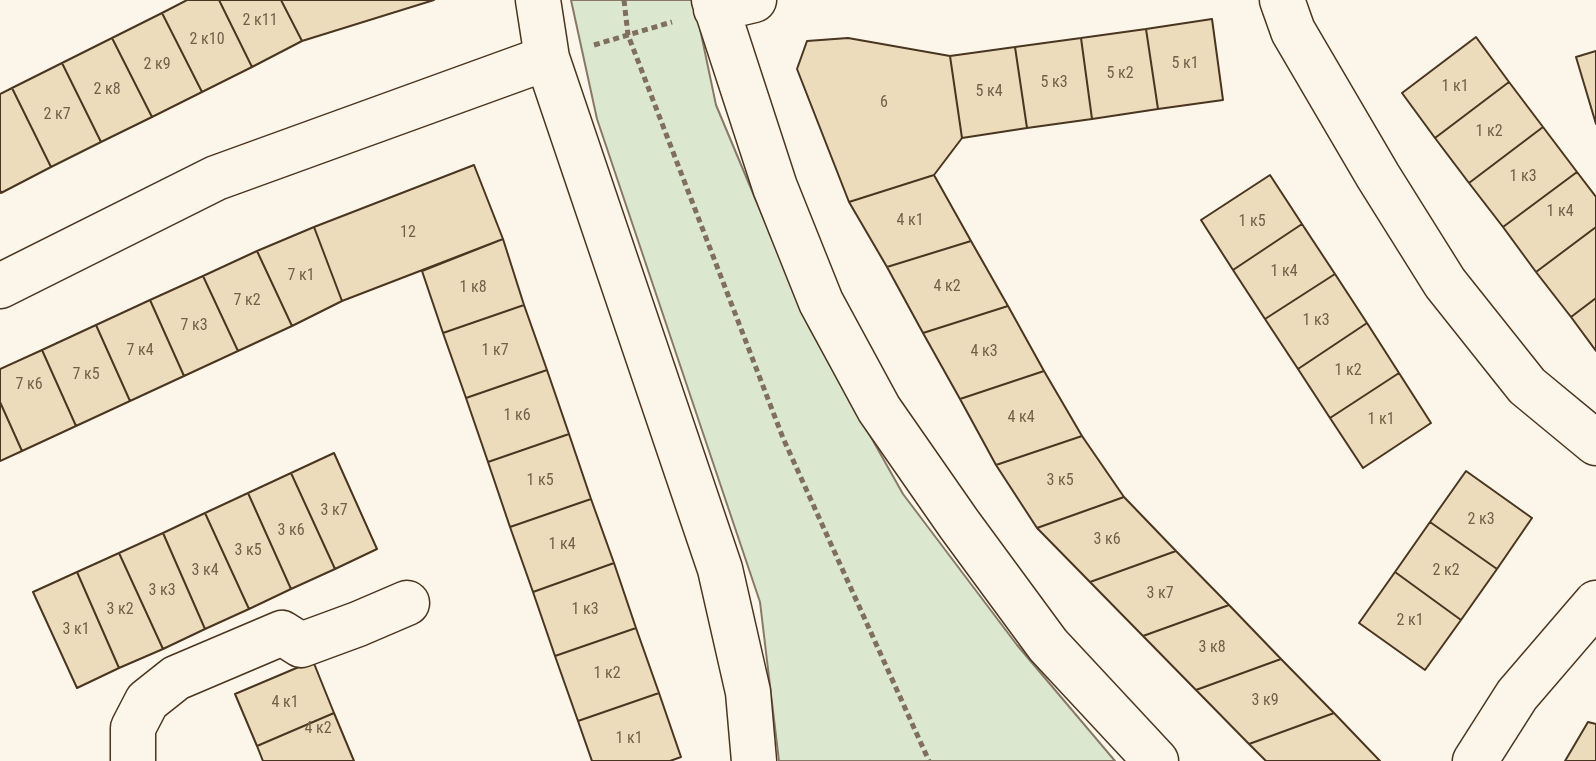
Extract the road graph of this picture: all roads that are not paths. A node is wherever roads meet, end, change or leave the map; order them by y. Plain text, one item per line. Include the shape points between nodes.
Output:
1 (538, 0) edge
2 (1282, 0) edge
3 (728, 3) edge
4 (547, 58) junction
5 (0, 286) edge
6 (1596, 443) edge
7 (407, 603) dead end
8 (1596, 603) edge
9 (133, 761) edge
10 (754, 761) edge
11 (1156, 761) edge
12 (1475, 761) edge

1 - 4 street
2 - 6 street via 1293,31 1445,283 1527,386
3 - 11 street via 775,187 821,302 879,409 1048,645
4 - 5 street via 216,178
4 - 10 street via 720,569 748,692
7 - 9 street via 301,645 282,633 176,678 147,701 133,728
8 - 12 street via 1517,695

